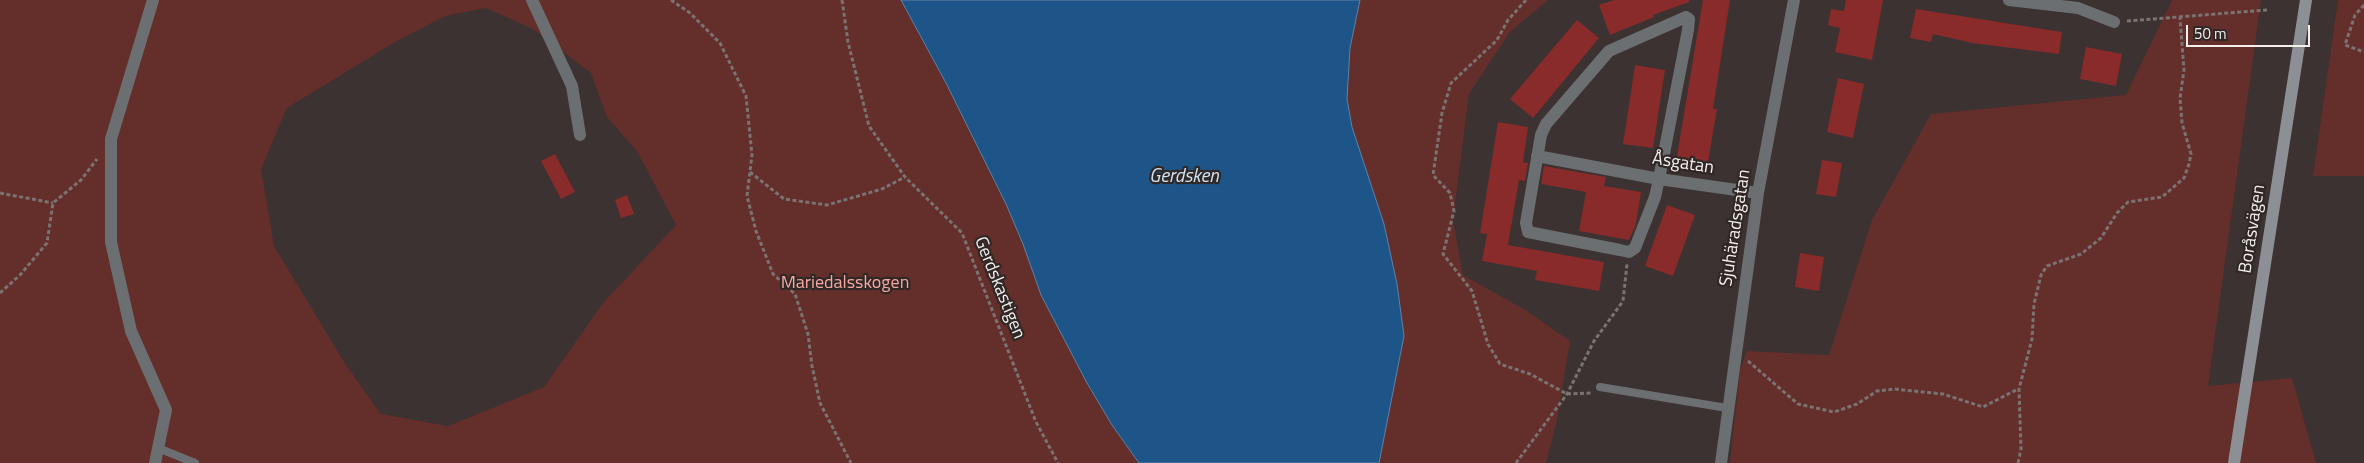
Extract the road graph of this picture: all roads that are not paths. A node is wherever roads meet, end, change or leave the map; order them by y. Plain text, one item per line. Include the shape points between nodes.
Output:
1 (153, 0) edge
2 (532, 0) edge
3 (1794, 0) edge
4 (2009, 0) edge
5 (2306, 0) edge
6 (2114, 22) road end
7 (580, 134) dead end
8 (1537, 156) junction
9 (1659, 179) junction
10 (1758, 194) junction
11 (1600, 387) road end
12 (1727, 408) junction
13 (158, 448) junction
14 (155, 463) edge
15 (194, 463) edge
16 (1721, 463) edge
17 (2234, 463) edge

1 - 13 street via 111,139 111,242 131,332 166,410
2 - 7 street via 572,86
3 - 10 street, Sjuhäradsgatan
4 - 6 street via 2078,8
5 - 17 main road, Boråsvägen
8 - 9 street, Åsgatan
8 - 9 street via 1526,223 1528,232 1629,252 1635,248
8 - 9 street via 1540,134 1546,124 1609,51 1686,17 1689,19 1688,30
9 - 10 street, Åsgatan
10 - 12 street, Sjuhäradsgatan
11 - 12 lane
12 - 16 street, Sjuhäradsgatan
13 - 14 street
13 - 15 lane

